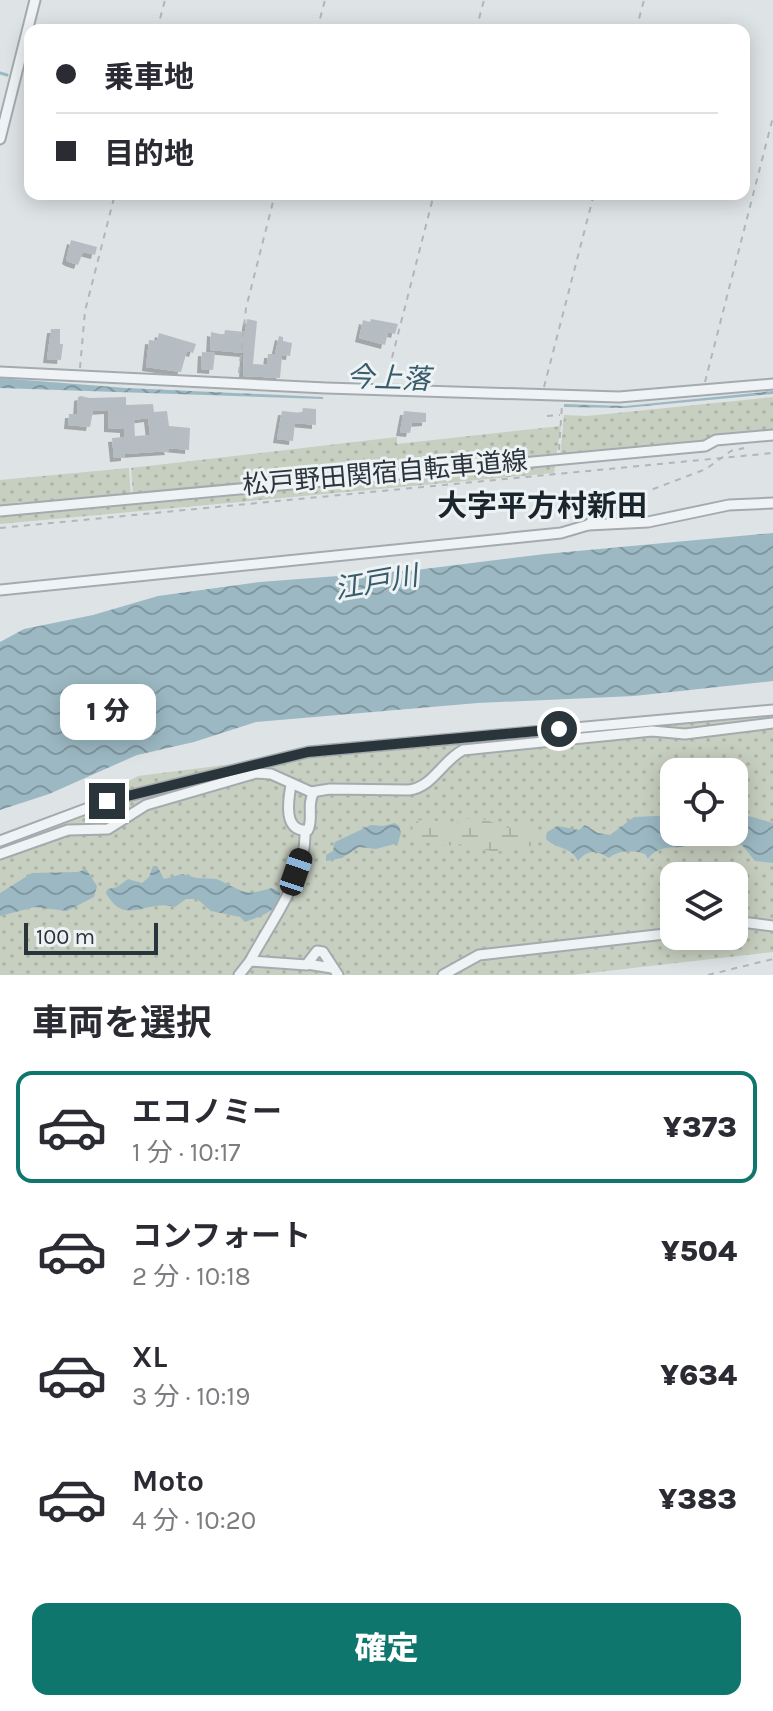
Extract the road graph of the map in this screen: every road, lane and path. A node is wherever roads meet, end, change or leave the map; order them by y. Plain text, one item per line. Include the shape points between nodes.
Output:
1 (35, 0) edge
2 (165, 0) edge
3 (325, 0) edge
4 (484, 0) edge
5 (644, 0) edge
6 (29, 24) edge
7 (159, 24) edge
8 (319, 24) edge
9 (478, 24) edge
10 (638, 24) edge
11 (24, 44) edge
12 (773, 117) edge
13 (0, 139) edge
14 (113, 200) edge
15 (273, 200) edge
16 (432, 200) edge
17 (592, 200) edge
18 (0, 372) edge
19 (79, 377) junction
20 (773, 384) edge
21 (238, 385) junction
22 (384, 390) junction
23 (703, 391) junction
24 (542, 395) junction
25 (563, 400) dead end
26 (561, 414) junction
27 (547, 416) dead end
28 (563, 427) dead end
29 (773, 435) edge
30 (754, 445) dead end
31 (773, 453) edge
32 (722, 458) junction
33 (773, 503) edge
34 (611, 506) joint
35 (0, 511) edge
36 (588, 525) junction
37 (0, 528) edge
38 (0, 590) edge
39 (773, 710) edge
40 (773, 723) edge
41 (280, 758) junction
42 (288, 783) junction
43 (314, 792) junction
44 (305, 831) junction
45 (0, 841) edge
46 (0, 854) edge
47 (748, 923) edge
48 (773, 926) edge
49 (660, 935) edge
50 (773, 959) edge
51 (250, 961) junction
52 (307, 965) junction
53 (335, 972) edge
54 (239, 975) edge
55 (443, 975) edge
56 (708, 975) edge

1 - 6 street
2 - 7 path
3 - 8 path
4 - 9 path
5 - 10 path
11 - 13 street
12 - 23 path
14 - 19 path via 85,311
15 - 21 path via 246,308
16 - 22 path
17 - 24 path
18 - 19 street
19 - 21 street
20 - 23 street
21 - 22 street
22 - 24 street
23 - 24 street
25 - 26 path
26 - 27 path
26 - 28 path
29 - 35 street via 716,440 705,446
30 - 32 path
31 - 32 path, 松戸野田関宿自転車道線
32 - 34 path
32 - 37 path, 松戸野田関宿自転車道線
33 - 36 street via 729,505 648,522
34 - 36 street
36 - 38 street via 561,533
39 - 41 street via 324,749
40 - 43 street via 463,750 419,789
41 - 42 street
41 - 45 street via 107,801
42 - 43 street
42 - 44 street via 289,817 295,828
42 - 46 street via 256,773 146,805 108,829 68,830
43 - 44 street via 308,803 311,824
44 - 51 street via 303,854 285,904
47 - 48 street
49 - 55 street via 479,955
50 - 56 path
51 - 52 street
51 - 54 street
52 - 53 street
52 - 53 street via 317,951 327,956

